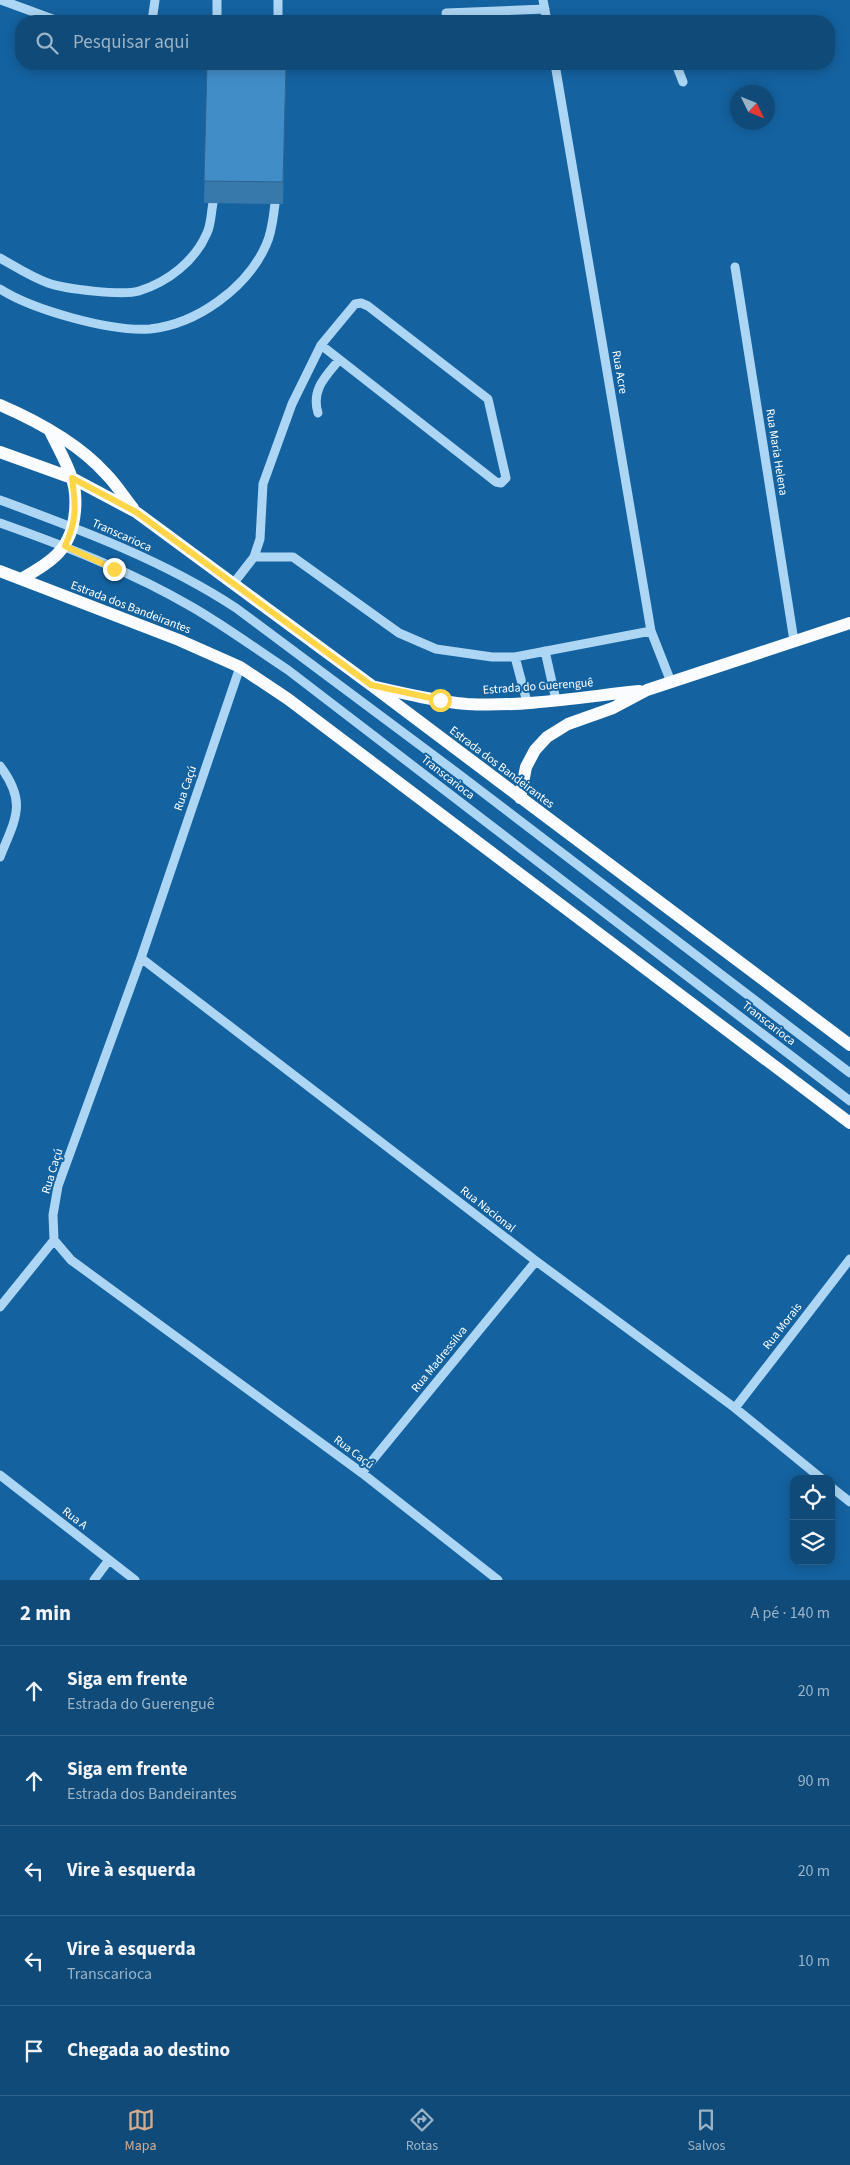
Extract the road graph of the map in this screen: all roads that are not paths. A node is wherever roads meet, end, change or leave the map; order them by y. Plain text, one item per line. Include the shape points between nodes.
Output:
1 (1, 0) edge
2 (154, 0) edge
3 (217, 0) edge
4 (278, 0) edge
5 (544, 5) edge
6 (446, 12) dead end
7 (42, 15) edge
8 (153, 15) edge
9 (217, 15) edge
10 (278, 15) edge
11 (556, 70) edge
12 (678, 70) edge
13 (683, 82) dead end
14 (213, 203) edge
15 (275, 204) edge
16 (0, 258) edge
17 (736, 267) dead end
18 (0, 289) edge
19 (321, 345) junction
20 (339, 360) junction
21 (0, 405) edge
22 (318, 413) dead end
23 (50, 431) junction
24 (0, 452) edge
25 (72, 478) junction
26 (0, 500) edge
27 (136, 512) junction
28 (0, 523) edge
29 (74, 527) junction
30 (65, 546) junction
31 (254, 557) junction
32 (0, 571) edge
33 (20, 579) junction
34 (233, 584) junction
35 (850, 623) edge
36 (651, 631) junction
37 (794, 641) junction
38 (545, 652) junction
39 (515, 657) junction
40 (240, 667) junction
41 (671, 682) junction
42 (371, 685) junction
43 (648, 690) junction
44 (556, 700) junction
45 (527, 702) junction
46 (0, 766) edge
47 (520, 798) junction
48 (0, 857) edge
49 (141, 958) junction
50 (850, 1045) edge
51 (850, 1073) edge
52 (850, 1101) edge
53 (850, 1123) edge
54 (54, 1240) junction
55 (850, 1259) edge
56 (536, 1261) junction
57 (0, 1307) edge
58 (735, 1408) junction
59 (362, 1473) junction
60 (0, 1475) edge
61 (817, 1475) edge
62 (835, 1490) edge
63 (850, 1502) edge
64 (109, 1560) junction
65 (94, 1580) edge
66 (134, 1580) edge
67 (498, 1580) edge

1 - 7 street
2 - 8 street
3 - 9 street
4 - 10 street
5 - 6 street
11 - 36 street, Rua Acre
12 - 13 street
14 - 16 street via 208,232 195,255 176,272 138,292 89,290 50,283 30,276
15 - 18 street via 266,245 249,273 214,303 176,324 149,329 118,327 45,310
17 - 37 street, Rua Maria Helena
19 - 20 street
19 - 20 street via 355,304 368,306 488,399 506,478 501,483 496,482
19 - 31 street via 292,404 263,484 260,539
20 - 22 street via 315,394
21 - 23 main road
23 - 25 main road
23 - 27 main road via 106,474
24 - 25 main road, Estrada dos Bandeirantes
25 - 27 main road, Estrada dos Bandeirantes
25 - 29 main road via 76,503
26 - 29 street, Transcarioca
27 - 34 main road, Estrada dos Bandeirantes
28 - 30 street, Transcarioca
29 - 30 main road
29 - 51 street, Transcarioca via 205,588 236,608
30 - 33 main road via 45,566
30 - 52 street, Transcarioca via 193,607 288,670
31 - 34 street
31 - 39 street via 293,557 399,633 436,649
32 - 33 main road, Estrada dos Bandeirantes
33 - 40 main road, Estrada dos Bandeirantes via 180,640
34 - 42 main road, Estrada dos Bandeirantes
35 - 37 main road, Estrada do Guerenguê
36 - 38 street
36 - 41 street, Rua Acre
37 - 41 main road, Estrada do Guerenguê
38 - 39 street
38 - 44 street
39 - 45 street
40 - 49 street, Rua Caçú
40 - 53 main road, Estrada dos Bandeirantes via 296,705
41 - 43 main road, Estrada do Guerenguê
42 - 45 main road, Estrada do Guerenguê via 426,699 459,703
42 - 47 main road, Estrada dos Bandeirantes
43 - 44 main road, Estrada do Guerenguê
43 - 47 main road, Estrada do Guerenguê via 613,708 568,724 546,737 526,767
44 - 45 main road, Estrada do Guerenguê
46 - 48 street via 18,799 17,813
47 - 50 main road, Estrada dos Bandeirantes
49 - 54 street, Rua Caçú via 58,1186 53,1215
49 - 56 street, Rua Nacional
54 - 57 street
54 - 59 street, Rua Caçú via 71,1260
55 - 58 street, Rua Morais
56 - 58 street, Rua Nacional
56 - 59 street, Rua Madressilva
58 - 61 street, Rua Nacional
59 - 67 street, Rua Caçú
60 - 64 street, Rua A
62 - 63 street
64 - 65 street
64 - 66 street, Rua A

